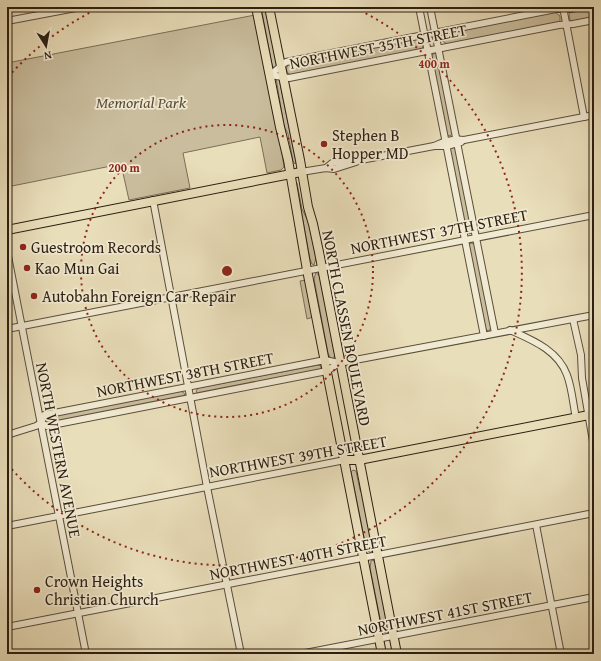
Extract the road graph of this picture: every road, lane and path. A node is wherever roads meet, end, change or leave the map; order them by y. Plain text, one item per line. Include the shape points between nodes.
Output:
1 (44, 7) edge
2 (81, 7) edge
3 (256, 7) edge
4 (269, 7) edge
5 (420, 7) edge
6 (430, 7) edge
7 (580, 7) edge
8 (563, 8) edge
9 (45, 14) junction
10 (594, 20) edge
11 (7, 21) edge
12 (566, 25) junction
13 (436, 33) junction
14 (425, 35) junction
15 (439, 49) junction
16 (428, 51) junction
17 (280, 66) junction
18 (270, 75) junction
19 (282, 77) junction
20 (594, 115) edge
21 (584, 117) junction
22 (457, 141) junction
23 (446, 143) junction
24 (302, 172) junction
25 (290, 174) junction
26 (153, 200) junction
27 (594, 215) edge
28 (7, 230) edge
29 (476, 238) junction
30 (465, 240) junction
31 (7, 251) edge
32 (321, 267) junction
33 (307, 270) junction
34 (172, 296) junction
35 (594, 315) edge
36 (574, 319) junction
37 (22, 326) junction
38 (7, 329) edge
39 (510, 330) junction
40 (495, 333) junction
41 (484, 336) junction
42 (325, 360) junction
43 (339, 363) junction
44 (327, 371) junction
45 (189, 387) junction
46 (191, 398) junction
47 (591, 415) edge
48 (576, 418) junction
49 (40, 423) junction
50 (7, 435) edge
51 (594, 447) edge
52 (345, 460) junction
53 (359, 460) junction
54 (207, 487) junction
55 (594, 513) edge
56 (59, 516) junction
57 (536, 524) junction
58 (7, 526) edge
59 (377, 555) junction
60 (364, 558) junction
61 (227, 584) junction
62 (594, 597) edge
63 (551, 606) junction
64 (78, 613) junction
65 (7, 627) edge
66 (393, 636) junction
67 (379, 638) junction
68 (86, 654) edge
69 (241, 654) edge
70 (300, 654) edge
71 (382, 654) edge
72 (397, 654) edge
73 (561, 654) edge

1 - 9 street
2 - 9 street
3 - 18 main road, NORTH CLASSEN BOULEVARD
4 - 17 main road, NORTH CLASSEN BOULEVARD
5 - 14 street
6 - 13 street
7 - 8 street, NORTHWEST 35TH STREET
8 - 12 street
8 - 13 street, NORTHWEST 35TH STREET
9 - 11 street
10 - 12 street, NORTHWEST 35TH STREET
12 - 15 street, NORTHWEST 35TH STREET
12 - 21 street
13 - 14 street, NORTHWEST 35TH STREET
13 - 15 street
14 - 16 street
14 - 17 street, NORTHWEST 35TH STREET via 289,61
15 - 16 street, NORTHWEST 35TH STREET
15 - 22 street
16 - 19 street, NORTHWEST 35TH STREET via 289,78
16 - 23 street
17 - 18 street, NORTHWEST 35TH STREET
17 - 19 main road, NORTH CLASSEN BOULEVARD
18 - 19 street, NORTHWEST 35TH STREET
18 - 25 main road, NORTH CLASSEN BOULEVARD
19 - 24 main road, NORTH CLASSEN BOULEVARD
20 - 21 street
21 - 22 street
22 - 23 street
22 - 29 street
23 - 24 street via 361,160 332,163 326,168
23 - 30 street
24 - 25 main road
24 - 32 main road, NORTH CLASSEN BOULEVARD
25 - 26 main road
25 - 33 main road, NORTH CLASSEN BOULEVARD
26 - 28 main road
26 - 34 street
27 - 29 street, NORTHWEST 37TH STREET
29 - 30 street, NORTHWEST 37TH STREET
29 - 40 street
30 - 32 street, NORTHWEST 37TH STREET
30 - 41 street
31 - 37 street, NORTH WESTERN AVENUE
32 - 33 street, NORTHWEST 37TH STREET
32 - 43 main road, NORTH CLASSEN BOULEVARD
33 - 34 street, NORTHWEST 37TH STREET
33 - 42 main road, NORTH CLASSEN BOULEVARD
34 - 37 street, NORTHWEST 37TH STREET
34 - 45 street
35 - 36 street, NORTHWEST 38TH STREET
36 - 39 street, NORTHWEST 38TH STREET
36 - 47 street via 582,378
37 - 38 street, NORTHWEST 37TH STREET
37 - 49 street, NORTH WESTERN AVENUE
39 - 40 street, NORTHWEST 38TH STREET
39 - 48 street via 551,352 567,375
40 - 41 street, NORTHWEST 38TH STREET
41 - 43 street, NORTHWEST 38TH STREET
42 - 43 street, NORTHWEST 38TH STREET
42 - 44 main road, NORTH CLASSEN BOULEVARD
42 - 45 street, NORTHWEST 38TH STREET
43 - 44 street, NORTHWEST 38TH STREET
43 - 53 main road, NORTH CLASSEN BOULEVARD
44 - 46 street, NORTHWEST 38TH STREET
44 - 52 main road, NORTH CLASSEN BOULEVARD
45 - 46 street
45 - 49 street, NORTHWEST 38TH STREET via 44,415
46 - 49 street, NORTHWEST 38TH STREET via 47,426
46 - 54 street
47 - 48 main road, NORTHWEST 39TH STREET
47 - 51 street
48 - 53 main road, NORTHWEST 39TH STREET
49 - 50 street, NORTHWEST 38TH STREET
49 - 56 street, NORTH WESTERN AVENUE
52 - 53 main road, NORTHWEST 39TH STREET
52 - 54 street, NORTHWEST 39TH STREET
52 - 60 main road, NORTH CLASSEN BOULEVARD
53 - 59 main road, NORTH CLASSEN BOULEVARD
54 - 56 street, NORTHWEST 39TH STREET
54 - 61 street
55 - 57 street, NORTHWEST 40TH STREET
56 - 58 street, NORTHWEST 39TH STREET
56 - 64 street, NORTH WESTERN AVENUE
57 - 59 street, NORTHWEST 40TH STREET
57 - 63 street
59 - 60 street, NORTHWEST 40TH STREET
59 - 66 main road, NORTH CLASSEN BOULEVARD
60 - 61 street, NORTHWEST 40TH STREET
60 - 67 main road, NORTH CLASSEN BOULEVARD
61 - 64 street, NORTHWEST 40TH STREET
61 - 69 street
62 - 63 street, NORTHWEST 41ST STREET
63 - 66 street, NORTHWEST 41ST STREET
63 - 73 street
64 - 65 street, NORTHWEST 40TH STREET
64 - 68 street, NORTH WESTERN AVENUE
66 - 67 street, NORTHWEST 41ST STREET
66 - 72 main road, NORTH CLASSEN BOULEVARD
67 - 70 street, NORTHWEST 41ST STREET
67 - 71 main road, NORTH CLASSEN BOULEVARD

